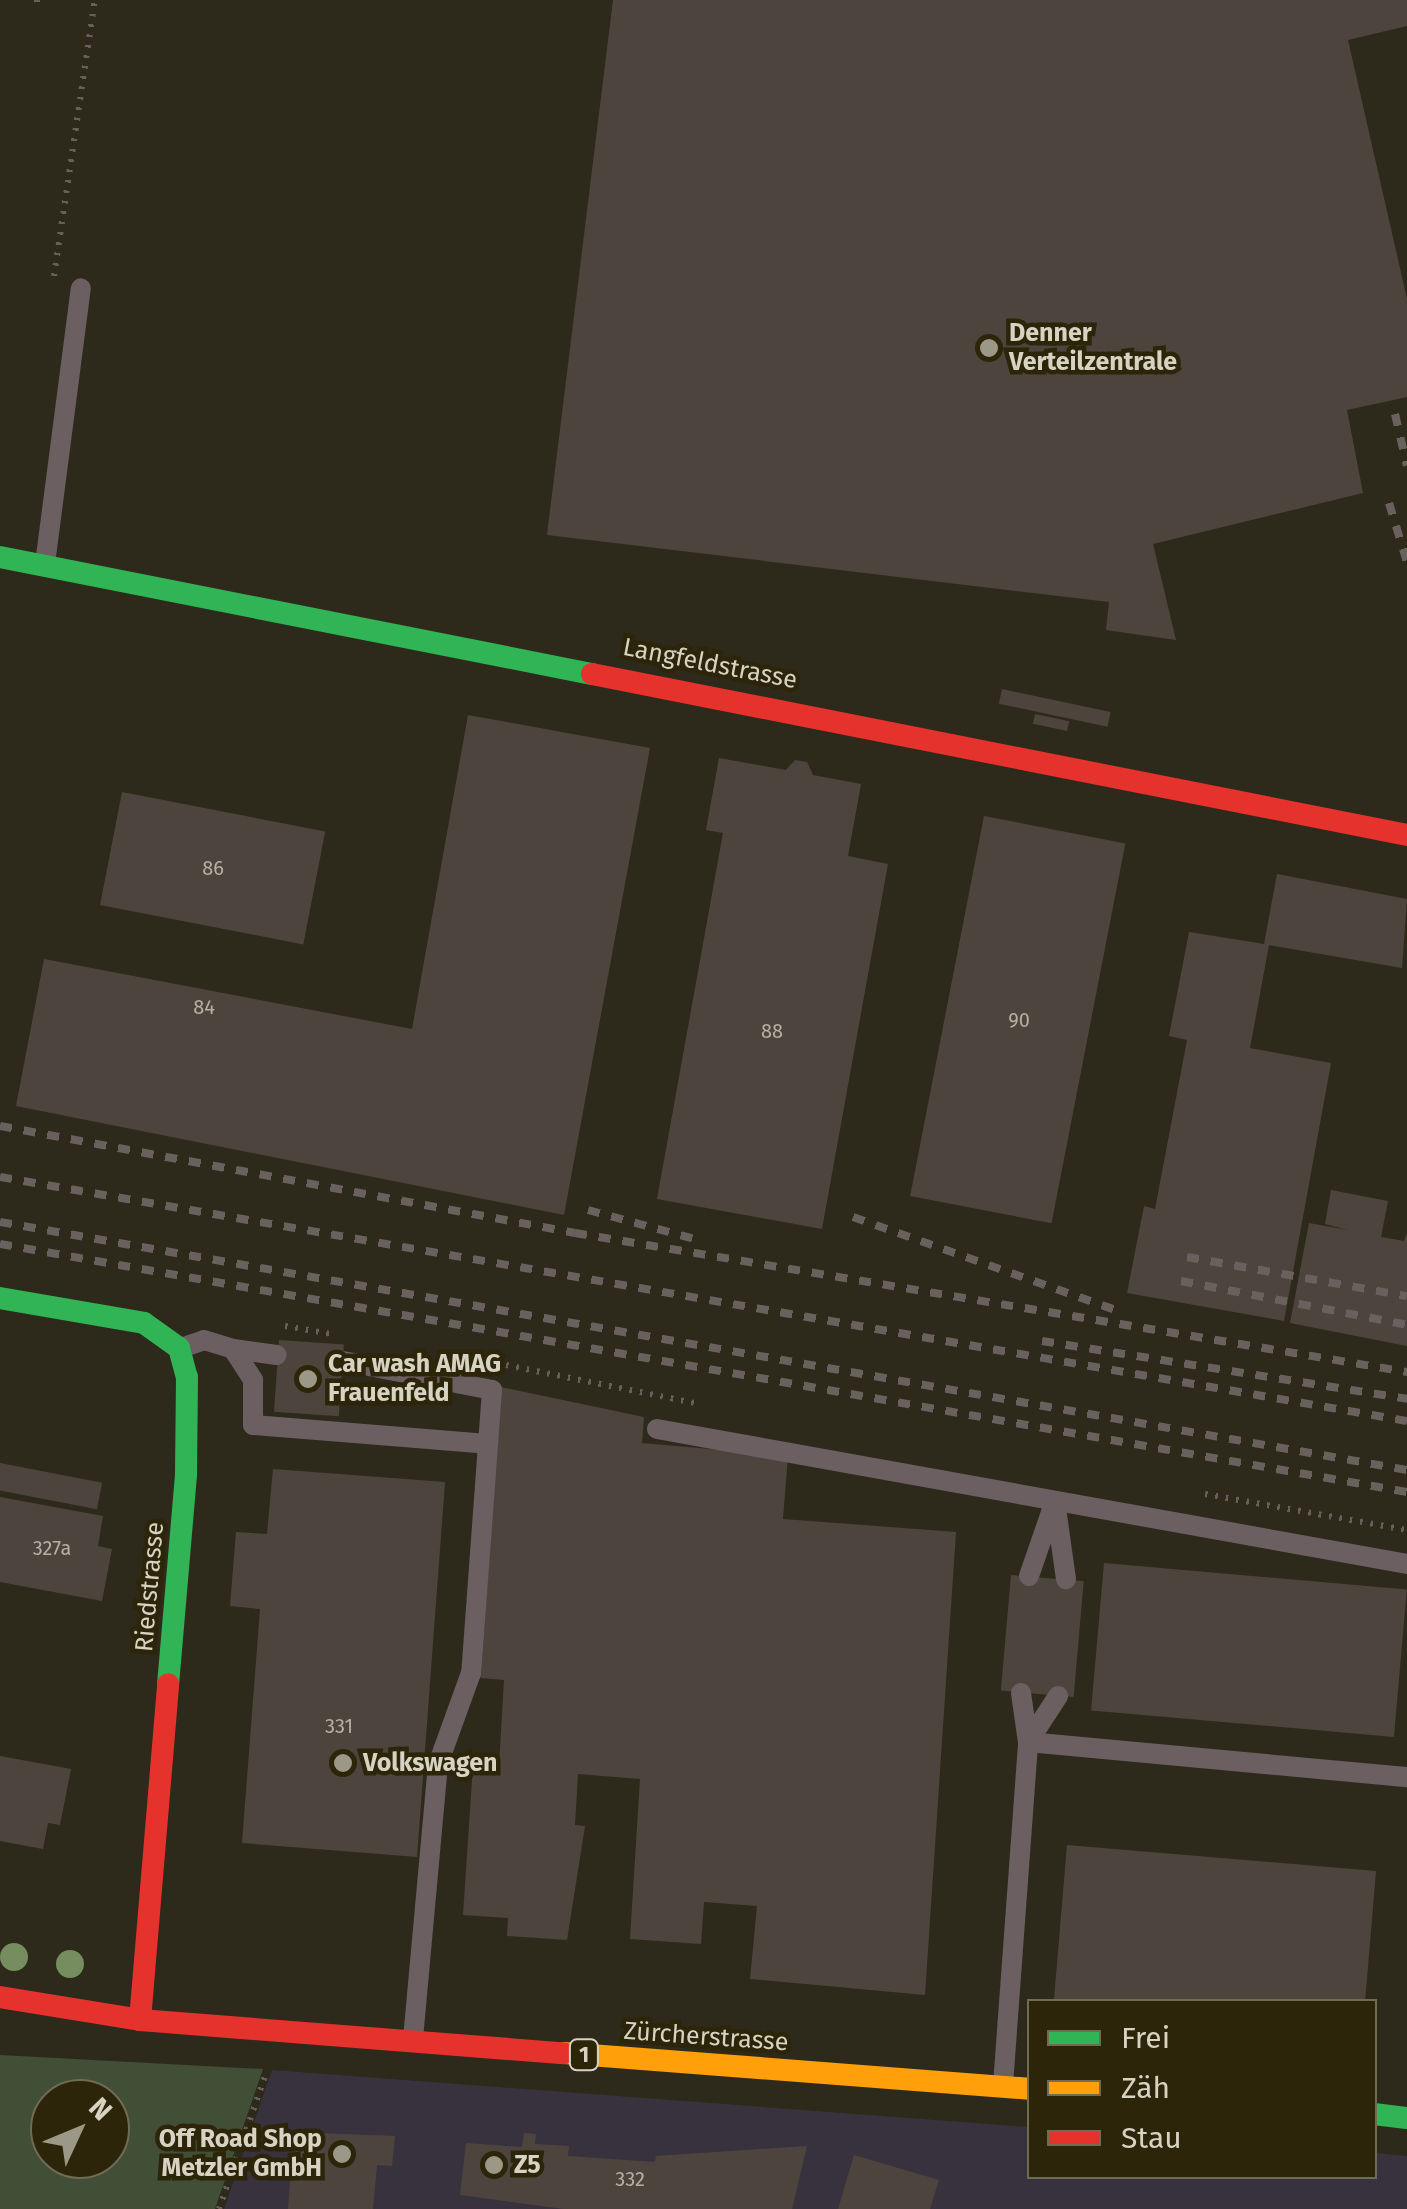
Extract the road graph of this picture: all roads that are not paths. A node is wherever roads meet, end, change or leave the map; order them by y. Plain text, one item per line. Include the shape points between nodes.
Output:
1 (81, 288) dead end
2 (0, 557) edge
3 (45, 565) junction
4 (1407, 835) edge
5 (0, 1298) edge
6 (179, 1348) junction
7 (233, 1349) junction
8 (278, 1354) dead end
9 (343, 1362) dead end
10 (657, 1429) dead end
11 (487, 1444) junction
12 (1055, 1502) junction
13 (1407, 1564) edge
14 (1030, 1576) dead end
15 (1066, 1579) dead end
16 (1021, 1693) dead end
17 (1058, 1696) dead end
18 (1028, 1742) junction
19 (1407, 1777) edge
20 (0, 1997) edge
21 (140, 2020) junction
22 (0, 2022) edge
23 (412, 2042) junction
24 (1003, 2086) junction
25 (1027, 2088) edge
26 (1377, 2114) edge
27 (1407, 2118) edge

1 - 3 lane
2 - 3 street, Langfeldstrasse
3 - 4 street, Langfeldstrasse
5 - 6 street via 144,1322
6 - 7 lane via 204,1340
6 - 21 street, Riedstrasse via 190,1406
7 - 8 lane
7 - 11 lane via 253,1380 253,1425
9 - 11 lane via 492,1390
10 - 12 lane
11 - 23 lane via 470,1674 438,1764
12 - 13 lane
12 - 14 lane
12 - 15 lane
16 - 18 lane
17 - 18 lane
18 - 19 lane
18 - 24 lane
20 - 21 street, Zürcherstrasse / 1
21 - 22 street, Zürcherstrasse / 1
21 - 23 street, Zürcherstrasse / 1
23 - 24 street, Zürcherstrasse / 1
24 - 25 street, Zürcherstrasse / 1
26 - 27 street

